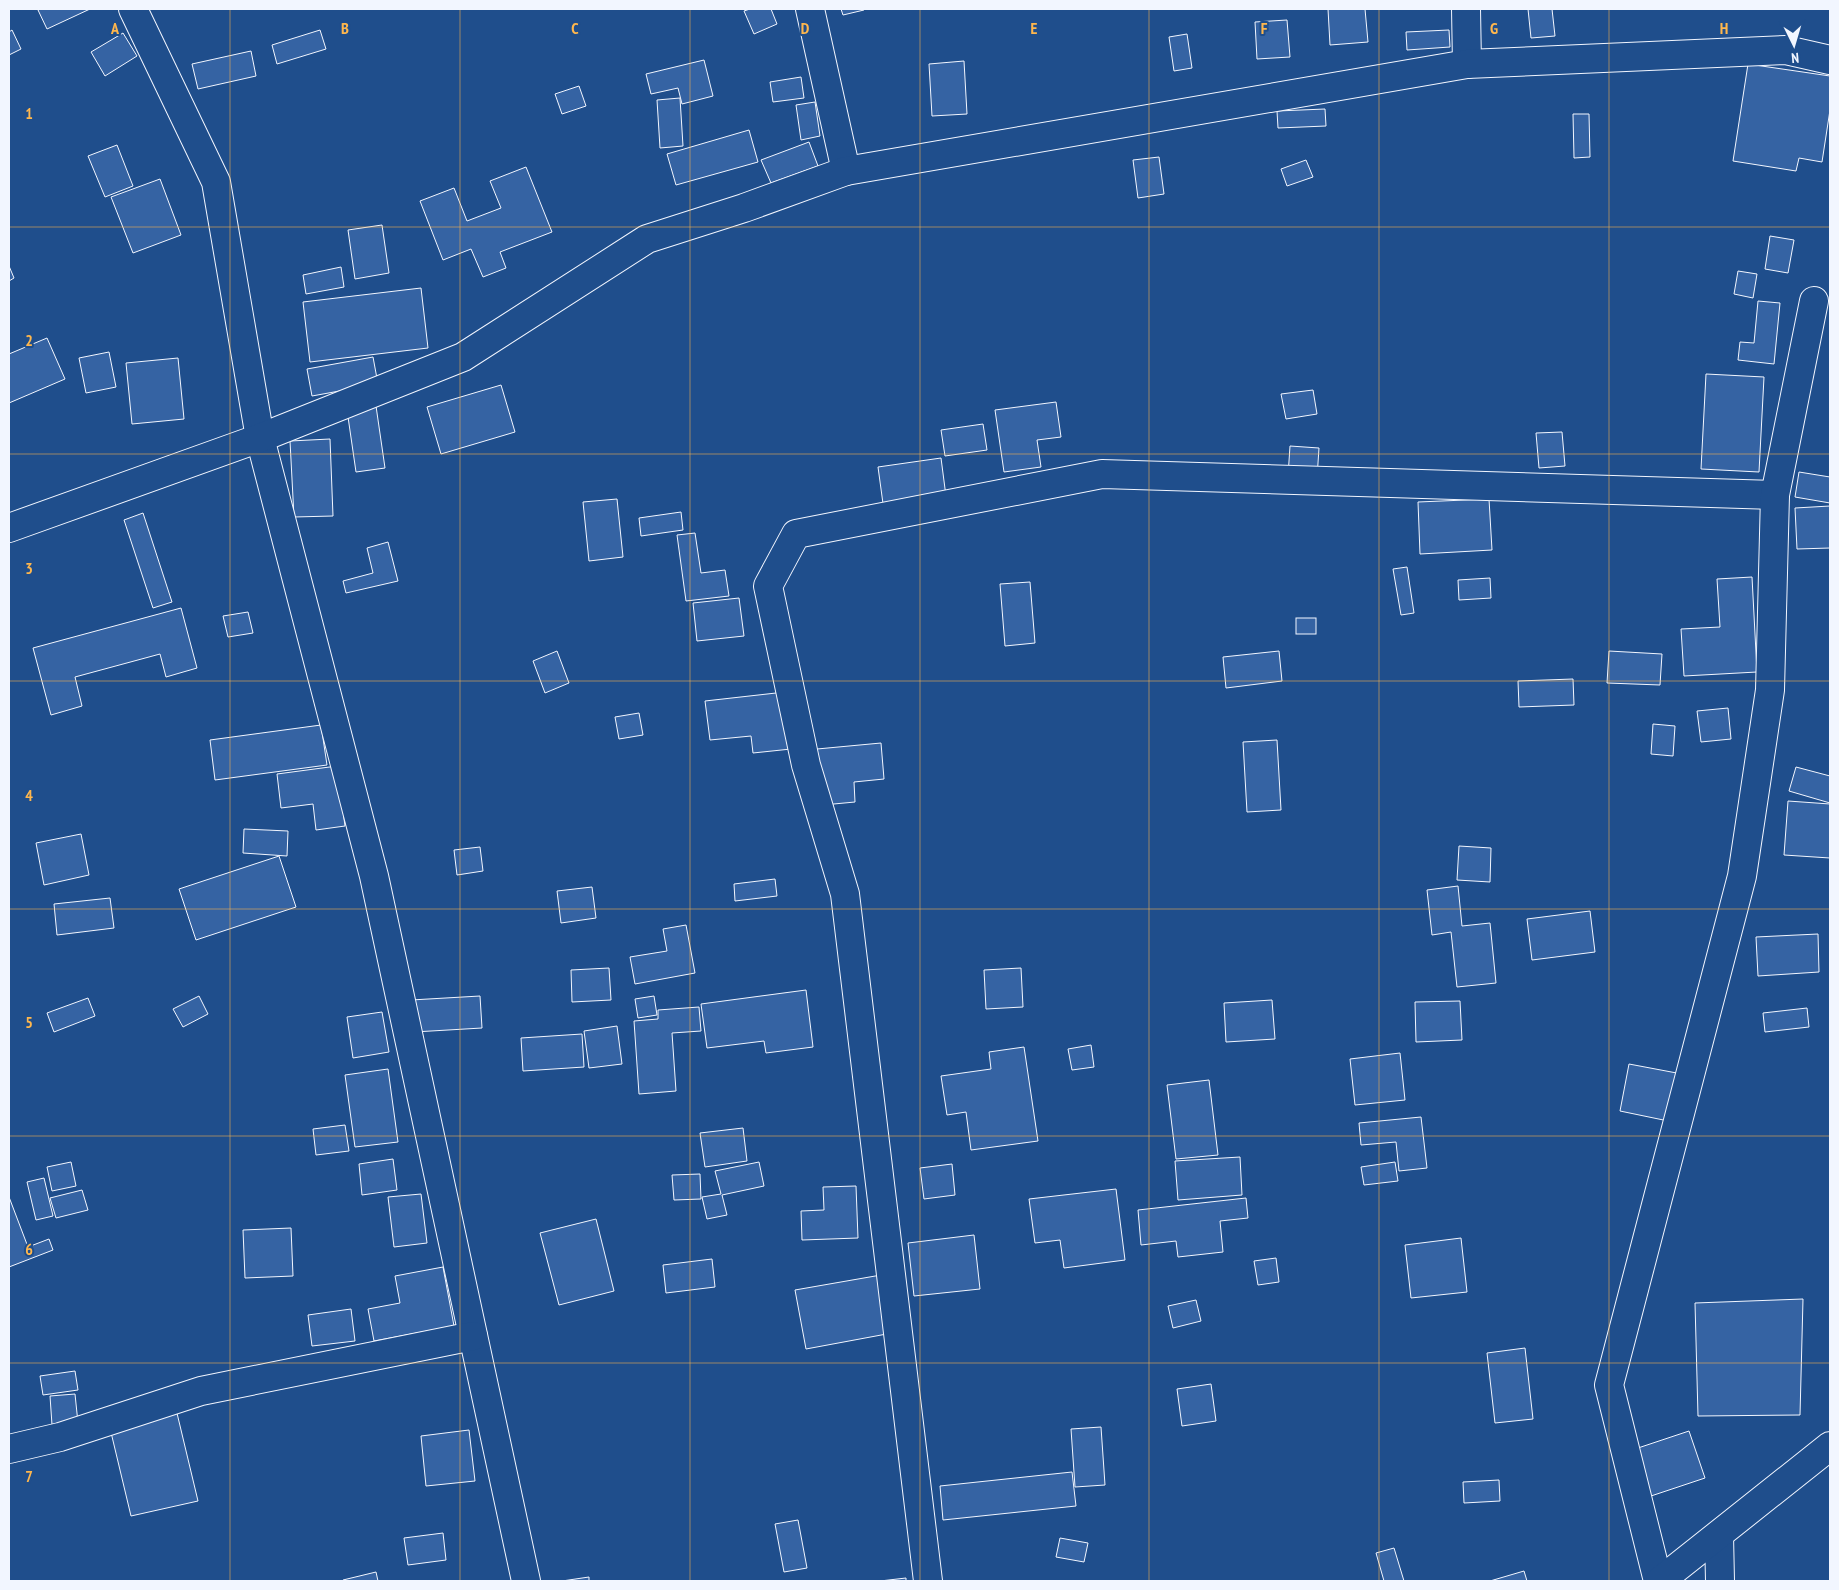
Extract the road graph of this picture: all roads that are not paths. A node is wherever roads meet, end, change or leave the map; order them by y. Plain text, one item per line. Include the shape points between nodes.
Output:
1 (133, 9) edge
2 (810, 9) edge
3 (1466, 9) edge
4 (1830, 60) edge
5 (1467, 64) junction
6 (846, 171) junction
7 (1814, 302) dead end
8 (260, 438) junction
9 (1775, 495) junction
10 (9, 528) edge
11 (474, 1336) junction
12 (1830, 1446) edge
13 (9, 1450) edge
14 (1719, 1535) junction
15 (526, 1581) edge
16 (928, 1581) edge
17 (1659, 1581) edge
18 (1720, 1581) edge

1 - 8 main road via 216,182
2 - 6 main road
3 - 5 main road
4 - 5 main road via 1786,50
5 - 6 main road
6 - 8 main road via 647,239 463,357
7 - 9 main road
8 - 10 main road
8 - 11 main road via 374,876
9 - 16 main road via 1102,474 796,534 768,586 806,765 845,894
9 - 17 main road via 1770,690 1742,876 1608,1384
11 - 13 main road via 201,1391 60,1437
11 - 15 main road
12 - 14 main road
14 - 17 main road
14 - 18 main road

